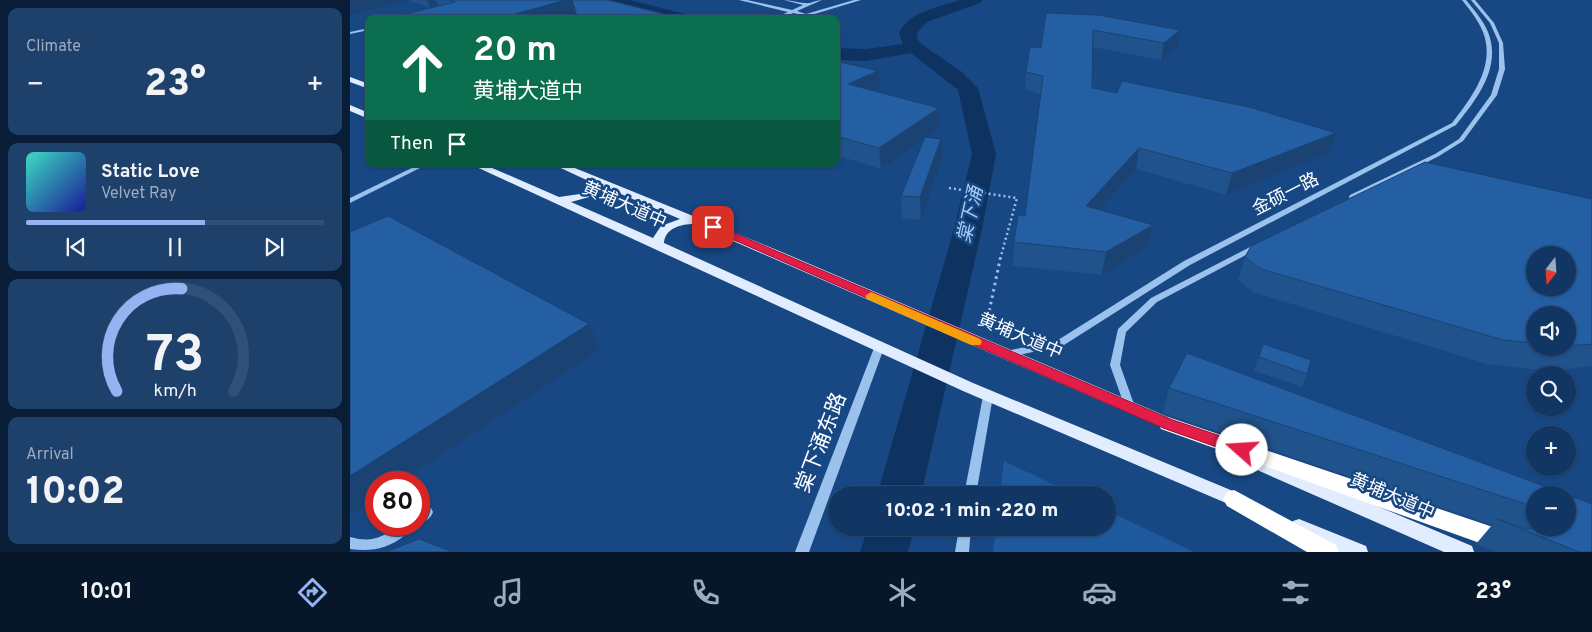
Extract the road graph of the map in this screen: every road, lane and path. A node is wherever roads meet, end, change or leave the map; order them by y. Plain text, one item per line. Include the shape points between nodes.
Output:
1 (741, 0) edge
2 (786, 0) edge
3 (820, 0) edge
4 (859, 0) edge
5 (1464, 0) edge
6 (1473, 0) edge
7 (809, 5) junction
8 (828, 9) junction
9 (793, 12) junction
10 (804, 14) joint
11 (785, 15) edge
12 (365, 28) edge
13 (350, 32) edge
14 (350, 79) edge
15 (365, 85) edge
16 (350, 108) edge
17 (365, 114) edge
18 (419, 167) edge
19 (483, 167) edge
20 (565, 167) edge
21 (599, 180) junction
22 (949, 188) dead end
23 (558, 200) junction
24 (350, 201) edge
25 (1344, 202) edge
26 (698, 221) junction
27 (1266, 242) edge
28 (658, 245) junction
29 (988, 317) dead end
30 (879, 348) junction
31 (1006, 354) junction
32 (988, 396) junction
33 (1130, 407) junction
34 (1168, 424) junction
35 (972, 486) edge
36 (1234, 499) junction
37 (394, 536) edge
38 (965, 536) edge
39 (350, 543) edge
40 (802, 552) edge
41 (962, 552) edge
42 (1328, 552) edge
43 (1359, 552) edge
44 (1465, 552) edge
45 (1534, 552) edge

1 - 9 street
2 - 7 street
3 - 7 street
4 - 8 street
5 - 31 street, 金硕一路 via 1487,34 1490,60 1480,88 1454,124 1187,263 1062,343
6 - 25 street, 金硕一路 via 1489,19 1501,43 1502,69 1494,95 1461,140
7 - 8 street
7 - 9 street
8 - 10 street
9 - 10 street
9 - 11 street
12 - 13 street
14 - 15 main road
16 - 17 main road
18 - 24 street
19 - 23 main road, 黄埔大道中
20 - 21 main road, 黄埔大道中
21 - 23 main road via 588,194
21 - 26 main road, 黄埔大道中
22 - 29 path via 1017,198 997,269
23 - 28 main road, 黄埔大道中
26 - 28 main road via 668,227 659,235
26 - 31 main road, 黄埔大道中
27 - 33 street, 金硕一路 via 1154,300 1121,331 1115,365
28 - 30 main road, 黄埔大道中
30 - 32 main road, 黄埔大道中
30 - 40 street, 棠下涌东路
31 - 33 main road, 黄埔大道中
32 - 35 street
32 - 36 main road, 黄埔大道中
33 - 34 main road, 黄埔大道中
34 - 44 main road, 黄埔大道中
34 - 45 highway
36 - 42 highway
36 - 43 main road, 黄埔大道中
37 - 39 lane via 383,544 361,547
38 - 41 street

